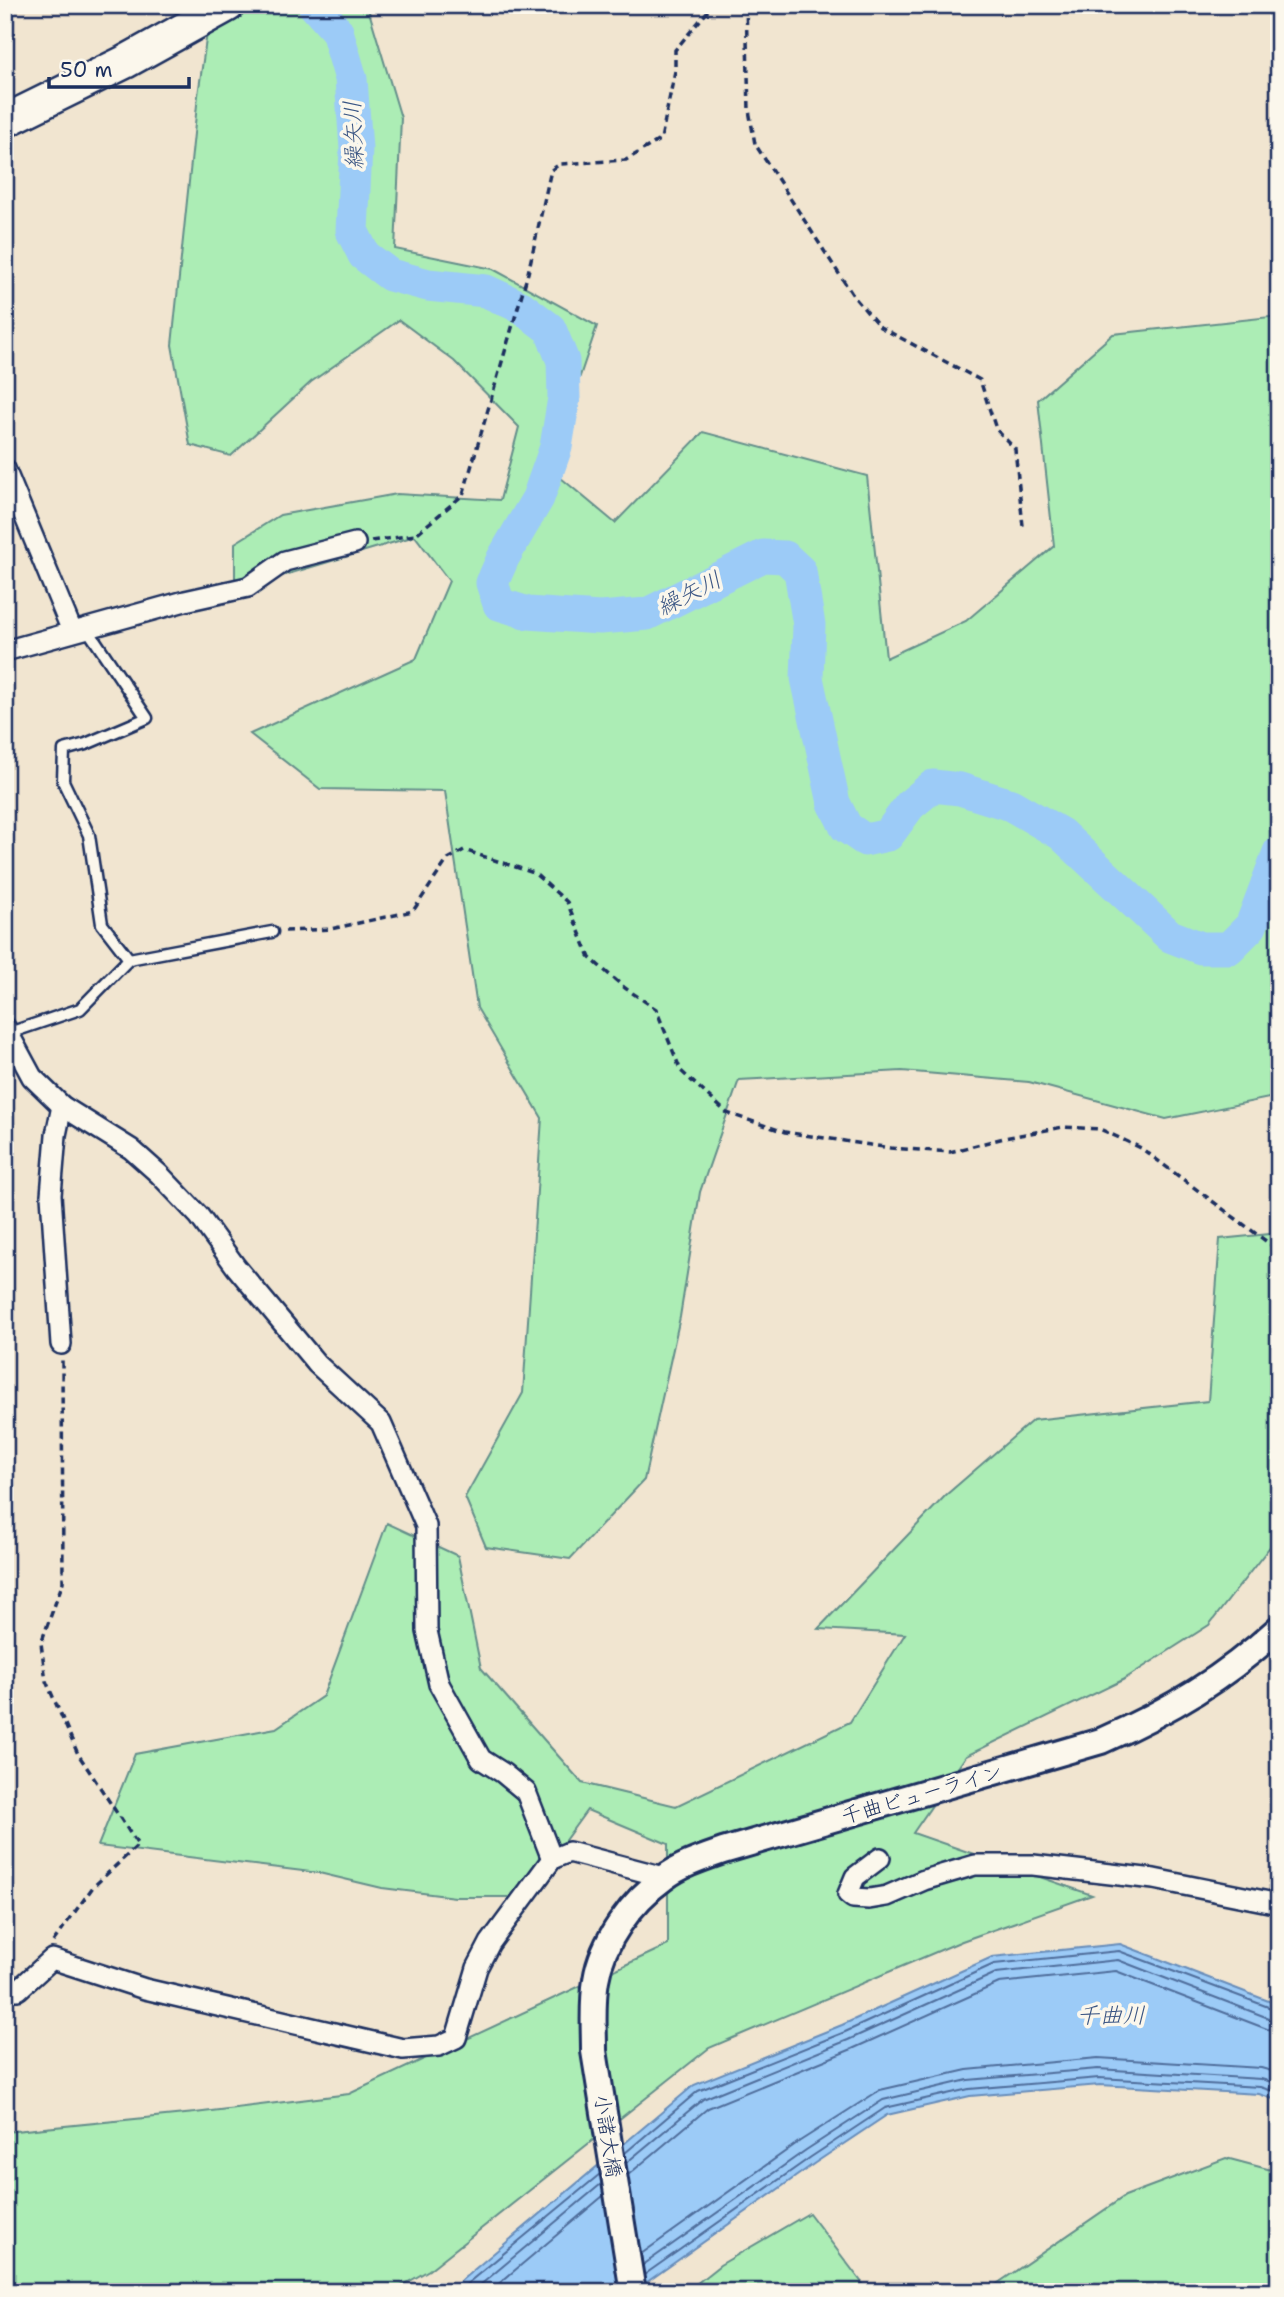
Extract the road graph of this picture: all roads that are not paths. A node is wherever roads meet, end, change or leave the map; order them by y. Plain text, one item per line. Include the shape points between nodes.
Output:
1 (228, 5) edge
2 (5, 121) edge
3 (5, 469) edge
4 (355, 543) road end
5 (80, 630) junction
6 (5, 651) edge
7 (272, 932) road end
8 (129, 959) junction
9 (7, 1030) edge
10 (62, 1106) junction
11 (61, 1344) road end
12 (1279, 1628) edge
13 (552, 1858) junction
14 (880, 1858) dead end
15 (664, 1877) junction
16 (1279, 1904) edge
17 (596, 1980) joint
18 (5, 1990) edge
19 (633, 2292) edge

1 - 2 main road
3 - 5 street
4 - 5 street via 285,561 248,587
5 - 6 street
5 - 8 lane via 147,718 64,750 63,781 89,835 102,924
7 - 8 lane
8 - 9 lane via 80,1009
9 - 10 street via 32,1077
10 - 11 street via 51,1195
10 - 13 street via 131,1149 159,1174 199,1216 317,1364 380,1423 426,1526 427,1631 439,1684 481,1759 526,1793
12 - 15 street, 千曲ビューライン via 1200,1691 1101,1741 723,1851
13 - 15 street via 569,1852
13 - 18 street via 490,1943 477,1968 456,2038 439,2046 403,2049 145,1989 52,1959 18,1990
14 - 16 street via 855,1877 848,1894 853,1898 887,1896 975,1865 1033,1865 1154,1879
15 - 17 street, 千曲ビューライン via 615,1931
17 - 19 street, 小諸大橋 via 594,2051

